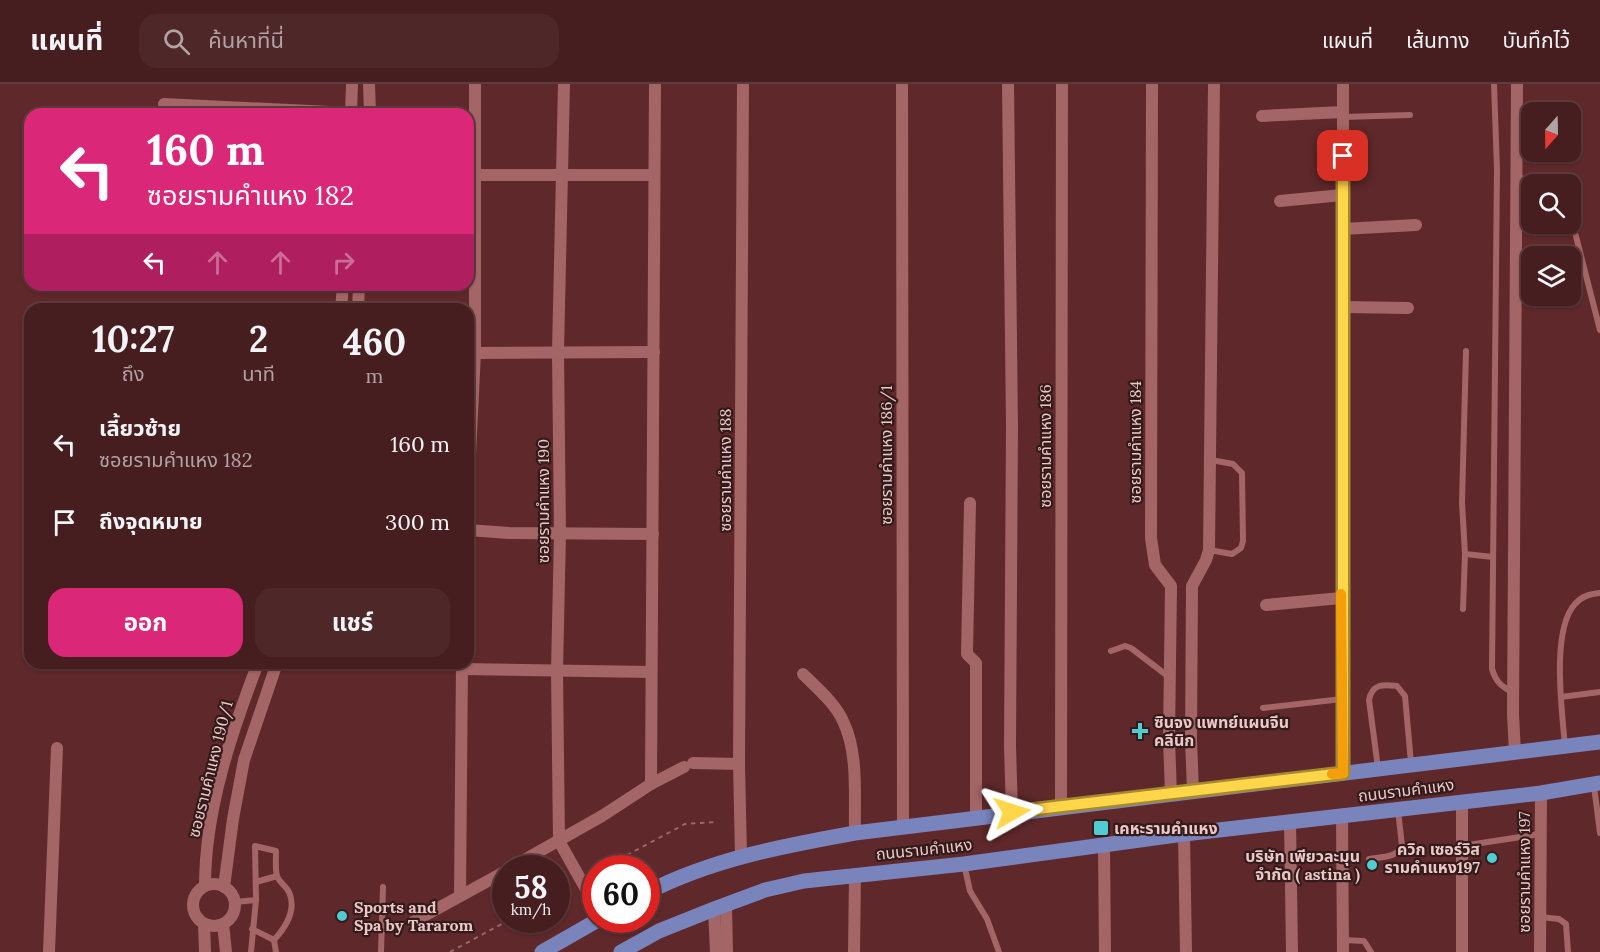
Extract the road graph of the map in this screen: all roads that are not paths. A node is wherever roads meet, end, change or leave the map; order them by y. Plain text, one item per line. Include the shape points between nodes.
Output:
1 (352, 84) edge
2 (369, 84) edge
3 (475, 84) edge
4 (564, 84) edge
5 (655, 84) edge
6 (743, 84) edge
7 (902, 84) edge
8 (1008, 84) edge
9 (1062, 84) edge
10 (1152, 84) edge
11 (1214, 84) edge
12 (1343, 84) edge
13 (1494, 84) edge
14 (1517, 84) edge
15 (164, 104) dead end
16 (239, 108) edge
17 (351, 108) edge
18 (369, 108) edge
19 (1343, 114) junction
20 (1262, 116) dead end
21 (1410, 116) dead end
22 (475, 175) junction
23 (654, 175) junction
24 (562, 176) junction
25 (1516, 178) junction
26 (1521, 178) edge
27 (1342, 195) junction
28 (1280, 201) dead end
29 (1416, 225) dead end
30 (1342, 229) junction
31 (1575, 234) edge
32 (1342, 307) junction
33 (1408, 308) dead end
34 (1600, 330) edge
35 (1466, 351) dead end
36 (558, 352) junction
37 (654, 352) junction
38 (475, 354) junction
39 (474, 374) edge
40 (1210, 459) junction
41 (970, 503) dead end
42 (474, 530) edge
43 (560, 534) junction
44 (653, 534) junction
45 (1209, 550) junction
46 (1465, 554) junction
47 (1493, 557) junction
48 (1171, 586) junction
49 (1192, 586) junction
50 (1600, 593) edge
51 (1341, 598) junction
52 (1266, 605) dead end
53 (1463, 609) dead end
54 (1111, 651) dead end
55 (474, 667) edge
56 (256, 669) edge
57 (275, 669) edge
58 (462, 669) edge
59 (557, 670) junction
60 (650, 672) junction
61 (803, 674) dead end
62 (1169, 681) junction
63 (1191, 684) junction
64 (1513, 693) junction
65 (1600, 693) edge
66 (1561, 697) junction
67 (1342, 699) junction
68 (1263, 708) dead end
69 (1600, 742) edge
70 (1565, 746) junction
71 (57, 748) dead end
72 (1515, 753) junction
73 (740, 764) junction
74 (1411, 764) junction
75 (1378, 768) junction
76 (1343, 773) junction
77 (651, 784) junction
78 (1597, 784) edge
79 (1193, 792) junction
80 (1540, 793) junction
81 (1171, 794) junction
82 (1462, 801) junction
83 (1061, 807) junction
84 (1398, 809) junction
85 (1012, 812) junction
86 (1342, 816) junction
87 (976, 817) junction
88 (1290, 821) junction
89 (903, 826) junction
90 (855, 832) junction
91 (1600, 832) edge
92 (1184, 834) junction
93 (1540, 834) junction
94 (559, 841) junction
95 (1104, 845) junction
96 (1462, 846) junction
97 (534, 855) edge
98 (741, 856) junction
99 (1369, 859) dead end
100 (964, 864) junction
101 (855, 874) junction
102 (277, 876) junction
103 (492, 879) edge
104 (256, 882) junction
105 (582, 883) edge
106 (205, 886) junction
107 (224, 886) junction
108 (660, 886) edge
109 (383, 887) dead end
110 (460, 896) junction
111 (256, 900) junction
112 (235, 902) junction
113 (720, 908) junction
114 (1540, 917) junction
115 (412, 922) dead end
116 (204, 924) junction
117 (223, 924) junction
118 (252, 929) junction
119 (582, 929) edge
120 (274, 940) junction
121 (1343, 946) edge
122 (49, 952) edge
123 (205, 952) edge
124 (226, 952) edge
125 (251, 952) edge
126 (276, 952) edge
127 (381, 952) edge
128 (542, 952) edge
129 (621, 952) edge
130 (716, 952) edge
131 (727, 952) edge
132 (854, 952) edge
133 (999, 952) edge
134 (1105, 952) edge
135 (1186, 952) edge
136 (1292, 952) edge
137 (1371, 952) edge
138 (1462, 952) edge
139 (1540, 952) edge
140 (1568, 952) edge

1 - 17 street
2 - 18 street
3 - 22 street
4 - 24 street, ซอยรามคำแหง 190
5 - 23 street
6 - 73 street, ซอยรามคำแหง 188
7 - 89 street, ซอยรามคำแหง 186/1
8 - 85 street
9 - 83 street, ซอยรามคำแหง 186
10 - 48 street, ซอยรามคำแหง 184 via 1151,538 1155,566
11 - 40 street
12 - 19 street
13 - 47 lane via 1497,170
14 - 25 street
15 - 16 street
19 - 20 street
19 - 21 lane
19 - 27 street
22 - 24 street
22 - 38 street
23 - 24 street
23 - 37 street
24 - 36 street, ซอยรามคำแหง 190
25 - 26 lane
25 - 64 street
27 - 28 street
27 - 30 street
29 - 30 street
30 - 32 street
31 - 34 lane
32 - 33 street
32 - 51 street
35 - 46 lane via 1462,502
36 - 37 street
36 - 38 street
36 - 43 street, ซอยรามคำแหง 190
37 - 44 street
38 - 39 street
40 - 45 street
40 - 45 lane via 1233,464 1242,473 1244,541 1241,549 1232,554
41 - 87 street via 967,654 976,663
42 - 43 street
43 - 44 street
43 - 59 street, ซอยรามคำแหง 190
44 - 60 street
45 - 49 street
46 - 47 lane
46 - 53 lane
47 - 64 lane via 1492,669 1499,684
48 - 49 street
48 - 62 street
49 - 63 street
50 - 66 lane via 1587,595 1575,604 1564,622
51 - 52 street
51 - 67 street
54 - 62 lane via 1131,648
55 - 59 street
56 - 106 street, ซอยรามคำแหง 190/1 via 218,791 205,858
57 - 107 street, ซอยรามคำแหง 190/1 via 244,760
58 - 110 street
59 - 60 street
59 - 94 street, ซอยรามคำแหง 190
60 - 77 street
61 - 90 street via 837,711 849,737
62 - 63 street
62 - 81 street
63 - 79 street
64 - 72 street
65 - 66 lane
66 - 70 lane
67 - 68 lane
67 - 76 street
69 - 70 main road, ถนนรามคำแหง
70 - 72 main road, ถนนรามคำแหง
71 - 122 street
72 - 74 main road, ถนนรามคำแหง
73 - 77 street via 689,765
73 - 98 street, ซอยรามคำแหง 188
74 - 75 main road, ถนนรามคำแหง
74 - 75 lane via 1405,696 1396,686 1385,684 1374,687 1369,700
75 - 76 main road, ถนนรามคำแหง
76 - 79 main road, ถนนรามคำแหง
77 - 94 street
78 - 80 main road, ถนนรามคำแหง
78 - 91 lane
79 - 81 main road, ถนนรามคำแหง
80 - 82 main road, ถนนรามคำแหง
80 - 93 street, ซอยรามคำแหง 197
81 - 83 main road, ถนนรามคำแหง
82 - 84 main road, ถนนรามคำแหง
82 - 96 street
83 - 85 main road, ถนนรามคำแหง
84 - 86 main road, ถนนรามคำแหง
84 - 99 lane via 1400,851
85 - 87 main road, ถนนรามคำแหง
86 - 88 main road, ถนนรามคำแหง
86 - 121 street
87 - 89 main road, ถนนรามคำแหง
88 - 92 main road, ถนนรามคำแหง
88 - 136 street
89 - 90 main road, ถนนรามคำแหง
90 - 98 main road, ถนนรามคำแหง
92 - 95 main road, ถนนรามคำแหง
92 - 135 street
93 - 96 lane
93 - 114 street, ซอยรามคำแหง 197
94 - 97 street
94 - 105 street, ซอยรามคำแหง 190
95 - 100 main road, ถนนรามคำแหง
95 - 134 street
96 - 138 street
98 - 108 main road, ถนนรามคำแหง
100 - 101 main road, ถนนรามคำแหง
100 - 133 lane via 970,891 987,919
101 - 113 main road, ถนนรามคำแหง via 804,881
101 - 132 street
102 - 104 lane
102 - 104 lane via 276,851 255,846
102 - 120 lane via 288,890 291,915
103 - 110 street
104 - 111 lane
106 - 107 street
106 - 116 street, ซอยรามคำแหง 190/1 via 193,901 195,914
107 - 112 street
109 - 127 lane
110 - 115 street
111 - 112 lane
111 - 118 lane
112 - 117 street via 233,915
113 - 129 main road, ถนนรามคำแหง via 659,931
113 - 130 street
113 - 131 street
114 - 139 street, ซอยรามคำแหง 197
114 - 140 lane via 1559,919 1566,924
116 - 117 street
116 - 123 street, ซอยรามคำแหง 190/1
117 - 124 street
118 - 120 lane
118 - 125 lane
119 - 128 main road
120 - 126 lane
121 - 137 lane via 1364,942

